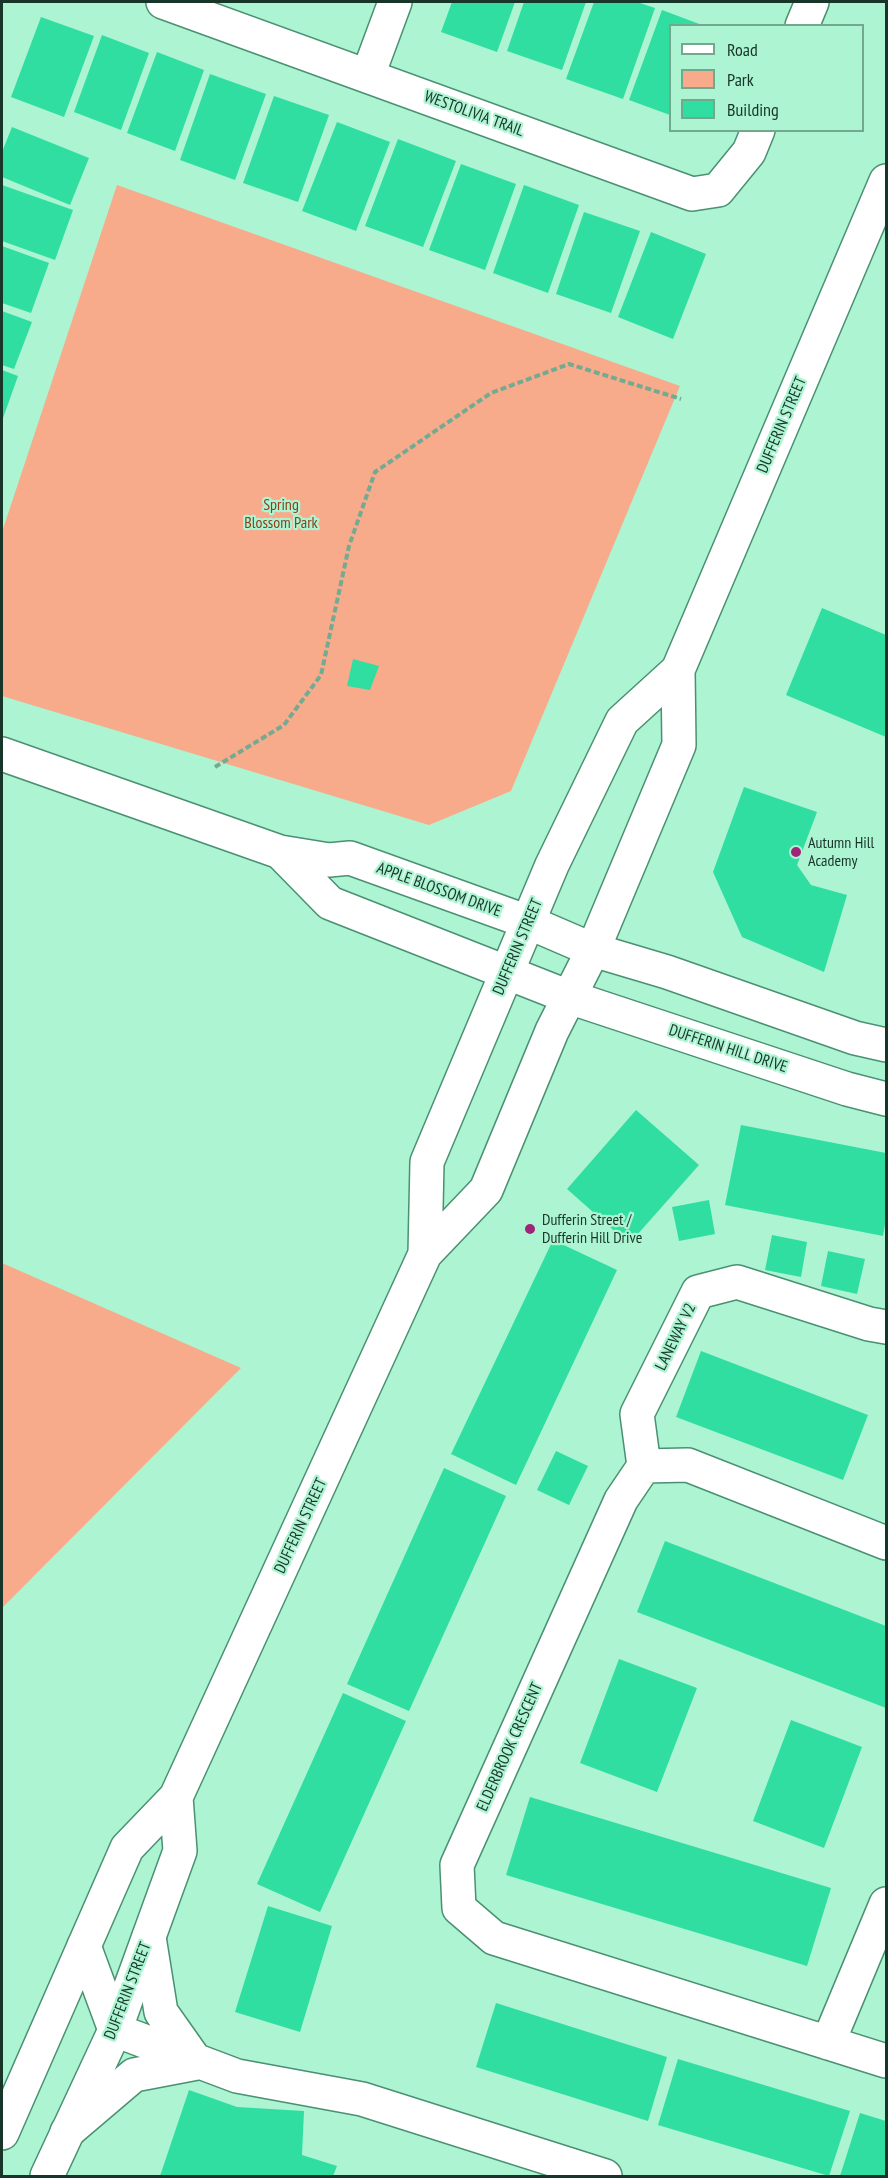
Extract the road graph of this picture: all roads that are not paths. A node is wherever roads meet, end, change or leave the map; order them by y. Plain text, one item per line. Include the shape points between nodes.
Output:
1 (163, 2) edge
2 (395, 2) edge
3 (812, 2) edge
4 (803, 24) edge
5 (368, 75) junction
6 (757, 132) edge
7 (886, 181) edge
8 (678, 670) junction
9 (2, 754) edge
10 (280, 852) junction
11 (528, 922) junction
12 (594, 950) junction
13 (507, 972) junction
14 (569, 997) junction
15 (886, 1045) edge
16 (886, 1099) edge
17 (425, 1254) junction
18 (886, 1327) edge
19 (644, 1466) junction
20 (886, 1543) edge
21 (176, 1797) junction
22 (886, 1904) edge
23 (149, 1937) junction
24 (84, 1946) junction
25 (115, 2030) junction
26 (828, 2043) junction
27 (886, 2061) edge
28 (197, 2063) junction
29 (67, 2132) junction
30 (2, 2133) edge
31 (47, 2176) edge
32 (605, 2176) edge

1 - 5 street, WESTOLIVIA TRAIL
2 - 5 street
3 - 4 street
5 - 6 street, WESTOLIVIA TRAIL via 692,194 718,190 749,152
7 - 8 street, DUFFERIN STREET
8 - 11 street, DUFFERIN STREET via 622,721
8 - 12 street, DUFFERIN STREET via 679,745
9 - 10 street, APPLE BLOSSOM DRIVE
10 - 11 street, APPLE BLOSSOM DRIVE via 329,860 350,858
10 - 13 street, APPLE BLOSSOM DRIVE via 330,903
11 - 12 street, APPLE BLOSSOM DRIVE
11 - 13 street, DUFFERIN STREET
12 - 14 street, DUFFERIN STREET
12 - 15 street
13 - 14 street, APPLE BLOSSOM DRIVE
13 - 17 street, DUFFERIN STREET via 427,1161
14 - 16 street, DUFFERIN HILL DRIVE
14 - 17 street, DUFFERIN STREET via 486,1190
17 - 21 street, DUFFERIN STREET
18 - 19 street, LANEWAY V2 via 737,1282 698,1292 637,1414
19 - 20 street via 688,1465
19 - 26 street, ELDERBROOK CRESCENT via 621,1500 457,1865 459,1908 494,1938
21 - 23 street, DUFFERIN STREET via 180,1851
21 - 24 street, DUFFERIN STREET via 127,1848
22 - 26 street
23 - 25 street, DUFFERIN STREET
23 - 28 street via 161,2012
24 - 25 street
24 - 30 street, DUFFERIN STREET
25 - 28 street
25 - 29 street, DUFFERIN STREET
26 - 27 street, ELDERBROOK CRESCENT
28 - 29 street via 134,2075
28 - 32 street via 237,2076 362,2099
29 - 31 street, DUFFERIN STREET

